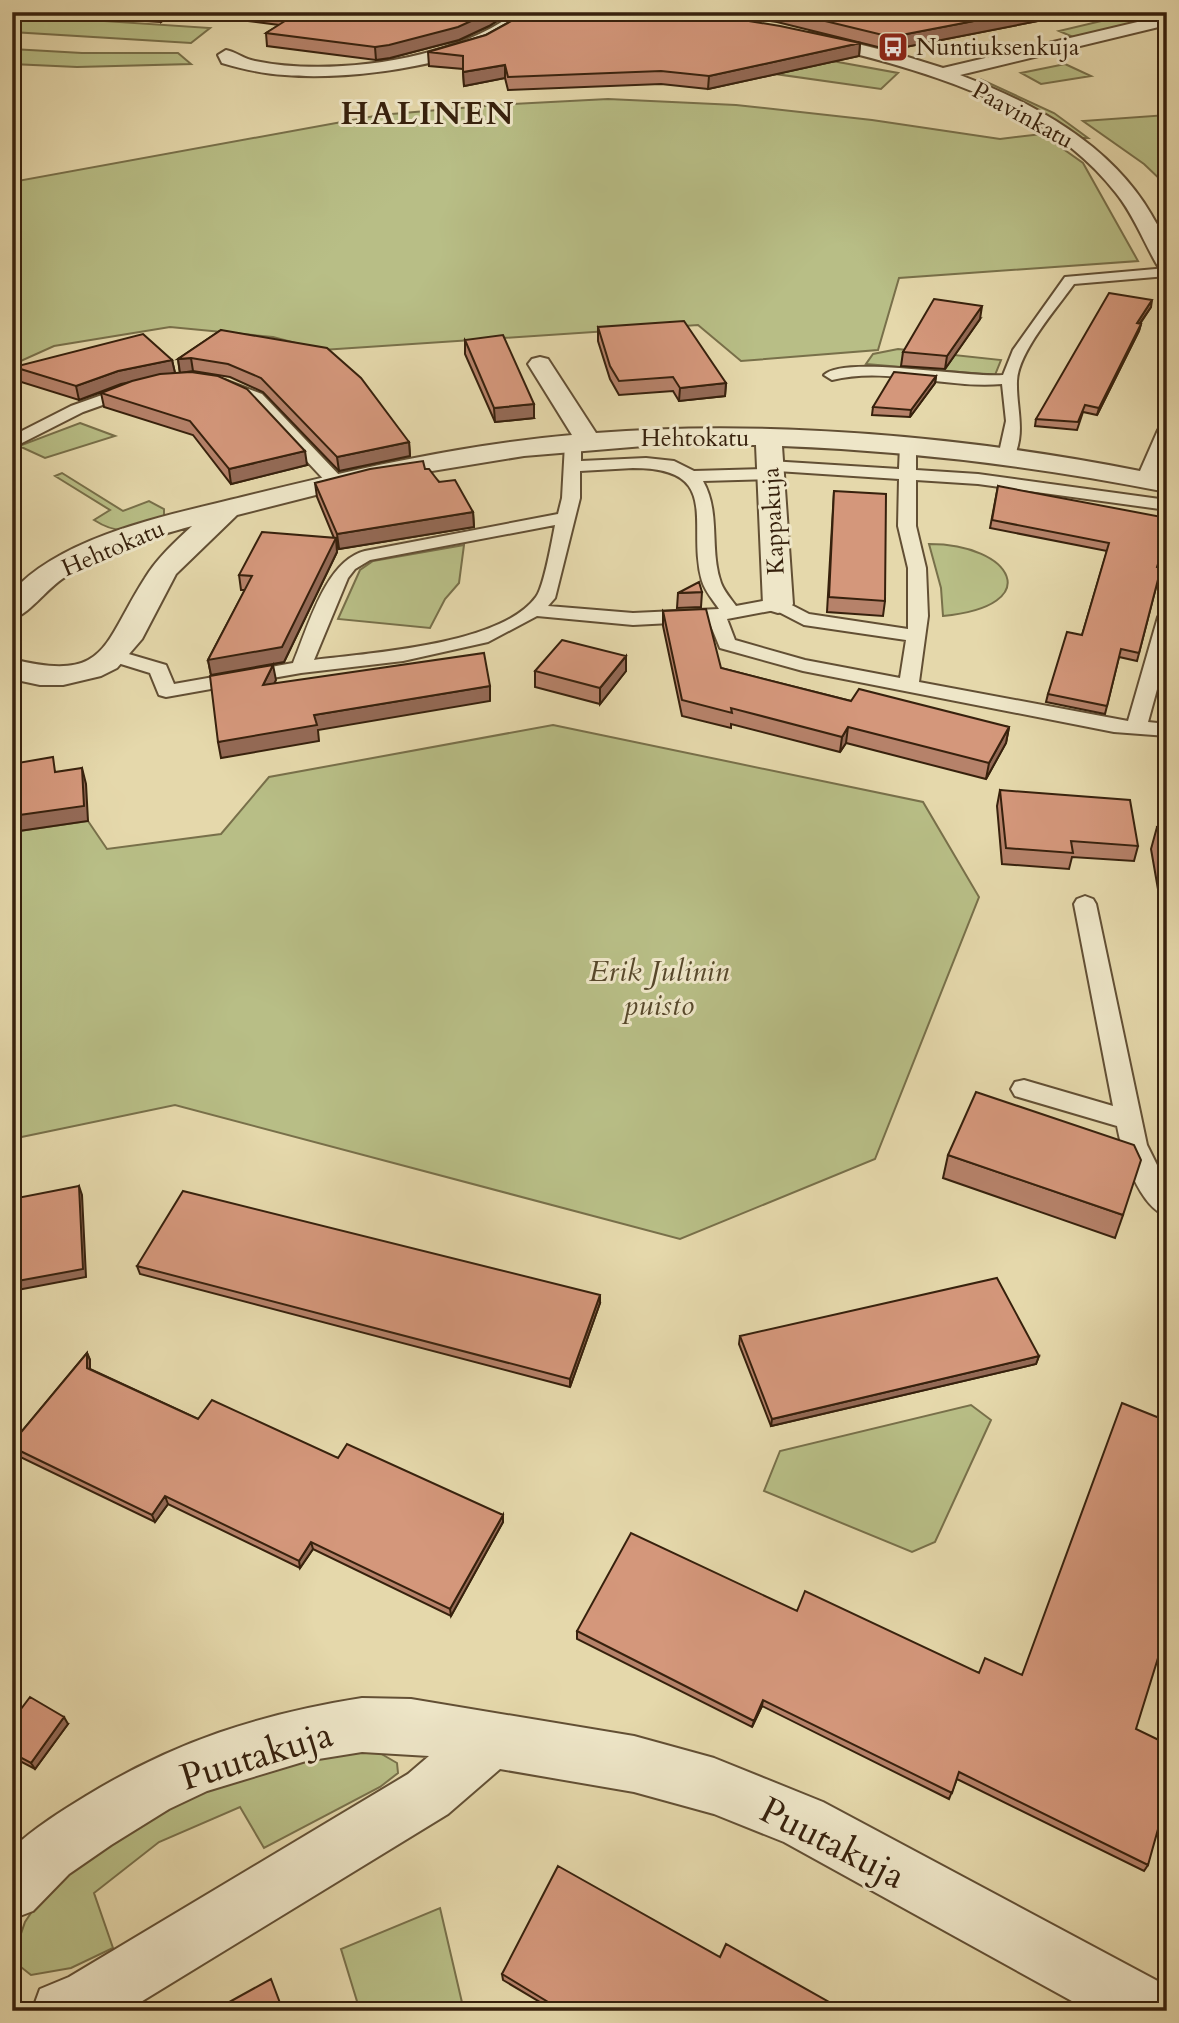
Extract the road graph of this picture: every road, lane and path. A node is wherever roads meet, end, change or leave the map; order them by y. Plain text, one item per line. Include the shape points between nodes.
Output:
1 (526, 12) edge
2 (1167, 20) edge
3 (796, 34) edge
4 (226, 55) dead end
5 (940, 74) junction
6 (1167, 263) edge
7 (1167, 272) edge
8 (540, 364) dead end
9 (832, 375) dead end
10 (1009, 379) junction
11 (207, 382) edge
12 (148, 385) edge
13 (1167, 436) edge
14 (769, 439) junction
15 (12, 443) edge
16 (908, 444) junction
17 (578, 451) junction
18 (1006, 457) junction
19 (770, 470) junction
20 (909, 473) junction
21 (691, 476) junction
22 (335, 481) junction
23 (1158, 482) edge
24 (1167, 505) edge
25 (228, 509) junction
26 (566, 518) junction
27 (778, 604) junction
28 (12, 610) edge
29 (533, 610) junction
30 (724, 613) junction
31 (1167, 617) edge
32 (916, 636) junction
33 (115, 656) junction
34 (301, 667) junction
35 (12, 668) edge
36 (909, 685) junction
37 (1136, 728) junction
38 (1167, 730) edge
39 (1084, 904) dead end
40 (1024, 1089) dead end
41 (1129, 1120) junction
42 (1167, 1205) edge
43 (490, 1741) junction
44 (12, 1890) edge
45 (62, 2011) edge
46 (1151, 2011) edge

1 - 4 street via 487,39 413,61 301,70 236,62
2 - 5 street
3 - 5 street, Paavinkatu via 892,57
5 - 6 street, Paavinkatu via 1023,110 1091,155 1134,204
7 - 10 lane via 1070,280 1020,350
8 - 17 street
9 - 10 lane via 842,370 868,370 987,382
10 - 18 lane via 1014,421
11 - 22 lane via 256,397
12 - 15 lane via 77,409
13 - 23 street
14 - 16 street, Hehtokatu
14 - 17 street, Hehtokatu via 684,436
14 - 19 street, Kappakuja
16 - 18 street, Hehtokatu
16 - 20 lane
17 - 21 lane via 667,465
17 - 22 street, Hehtokatu via 449,460
17 - 26 lane
18 - 23 street, Hehtokatu
19 - 20 lane
19 - 21 lane
19 - 27 street, Kappakuja
20 - 24 lane
20 - 32 lane via 907,526 917,568
21 - 30 lane via 700,488 711,584
22 - 25 street, Hehtokatu
25 - 28 street, Hehtokatu via 190,517 77,559 38,582
25 - 33 street, Hehtokatu via 160,576
26 - 29 lane via 546,598
26 - 34 lane via 365,556 339,577
27 - 30 lane
27 - 32 lane via 804,619
29 - 30 lane via 633,619
29 - 34 lane via 481,638 403,655
30 - 36 lane via 727,644 803,665
31 - 37 lane
32 - 36 lane
33 - 34 lane via 159,669 166,691
33 - 35 street via 65,676 35,676
36 - 37 lane
37 - 38 lane
39 - 41 lane
40 - 41 lane
41 - 42 lane via 1150,1183
43 - 44 street, Puutakuja via 411,1726 362,1725 306,1734 200,1765 149,1789 91,1825 49,1854
43 - 45 street via 428,1794
43 - 46 street, Puutakuja via 634,1764 714,1786 790,1817

